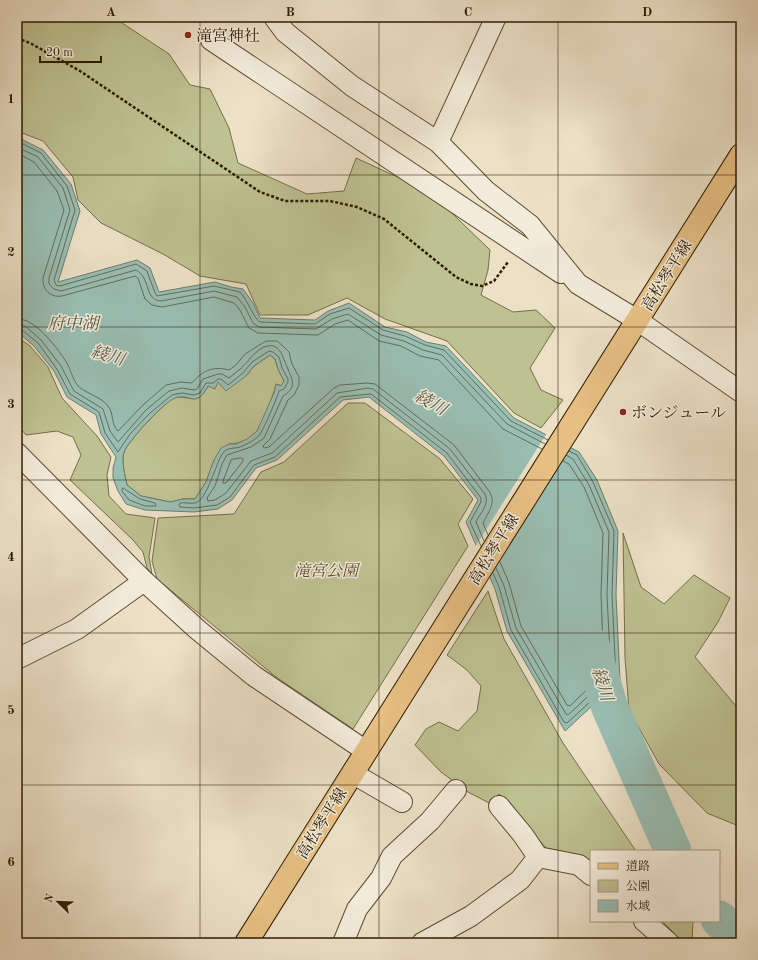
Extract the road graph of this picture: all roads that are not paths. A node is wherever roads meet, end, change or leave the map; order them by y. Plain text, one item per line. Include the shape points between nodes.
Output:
1 (274, 17) edge
2 (496, 17) edge
3 (211, 40) dead end
4 (438, 142) junction
5 (741, 156) edge
6 (578, 284) junction
7 (638, 320) junction
8 (741, 392) edge
9 (17, 453) edge
10 (144, 581) junction
11 (17, 659) edge
12 (366, 750) junction
13 (352, 774) junction
14 (456, 790) dead end
15 (402, 802) dead end
16 (499, 806) dead end
17 (538, 857) junction
18 (590, 874) edge
19 (645, 922) edge
20 (247, 943) edge
21 (343, 943) edge
22 (422, 943) edge
23 (669, 943) edge

1 - 4 street via 286,32 352,86
2 - 4 street
3 - 6 street
4 - 6 street via 486,191 530,225
5 - 7 main road, 高松琴平線
6 - 7 street
7 - 8 street
7 - 12 main road, 高松琴平線
9 - 10 street
10 - 11 street via 77,629
10 - 12 street via 254,676
12 - 13 main road, 高松琴平線
13 - 15 street
13 - 20 main road, 高松琴平線
14 - 21 street via 430,821 392,856 381,878 358,909
16 - 17 street
17 - 18 street via 579,865
17 - 22 street via 520,880 471,916
19 - 23 street

